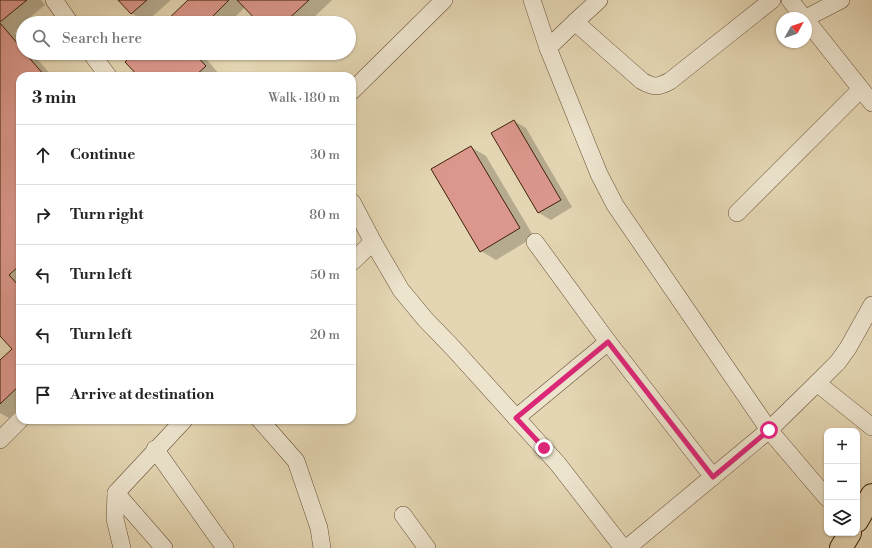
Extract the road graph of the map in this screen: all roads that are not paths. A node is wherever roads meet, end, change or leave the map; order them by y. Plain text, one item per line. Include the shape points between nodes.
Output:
1 (54, 0) edge
2 (444, 0) edge
3 (532, 0) edge
4 (599, 0) edge
5 (772, 0) edge
6 (790, 0) edge
7 (841, 0) edge
8 (800, 12) edge
9 (65, 16) edge
10 (812, 16) edge
11 (575, 22) junction
12 (812, 27) edge
13 (548, 48) junction
14 (96, 60) edge
15 (105, 72) edge
16 (356, 87) edge
17 (861, 89) junction
18 (872, 103) edge
19 (356, 210) edge
20 (737, 213) dead end
21 (373, 242) junction
22 (535, 242) dead end
23 (356, 258) edge
24 (872, 305) edge
25 (608, 342) junction
26 (818, 383) junction
27 (516, 418) junction
28 (16, 424) edge
29 (180, 424) edge
30 (264, 424) edge
31 (872, 427) edge
32 (769, 430) junction
33 (0, 440) edge
34 (155, 449) junction
35 (713, 477) junction
36 (116, 493) junction
37 (824, 494) edge
38 (404, 515) dead end
39 (848, 536) edge
40 (122, 548) edge
41 (164, 548) edge
42 (225, 548) edge
43 (322, 548) edge
44 (427, 548) edge
45 (623, 548) edge
46 (627, 548) edge
47 (841, 548) edge

1 - 9 street
2 - 16 street
3 - 13 street
4 - 11 street
5 - 11 street via 670,81 660,86 650,86 642,81
6 - 8 street
7 - 10 street
11 - 13 street
12 - 17 street
13 - 32 street via 612,200
14 - 15 street
17 - 18 street
17 - 20 street
19 - 21 street
21 - 23 street
21 - 27 street via 401,290
22 - 25 street
24 - 26 street via 848,348
25 - 27 street
25 - 35 street
26 - 31 street
26 - 32 street
27 - 45 street via 558,464
28 - 33 street
29 - 34 street
30 - 43 street via 296,461 319,528
32 - 35 street
32 - 37 street
34 - 36 street
34 - 42 street
35 - 46 street
36 - 40 street via 115,518
36 - 41 street
38 - 44 street
39 - 47 main road

